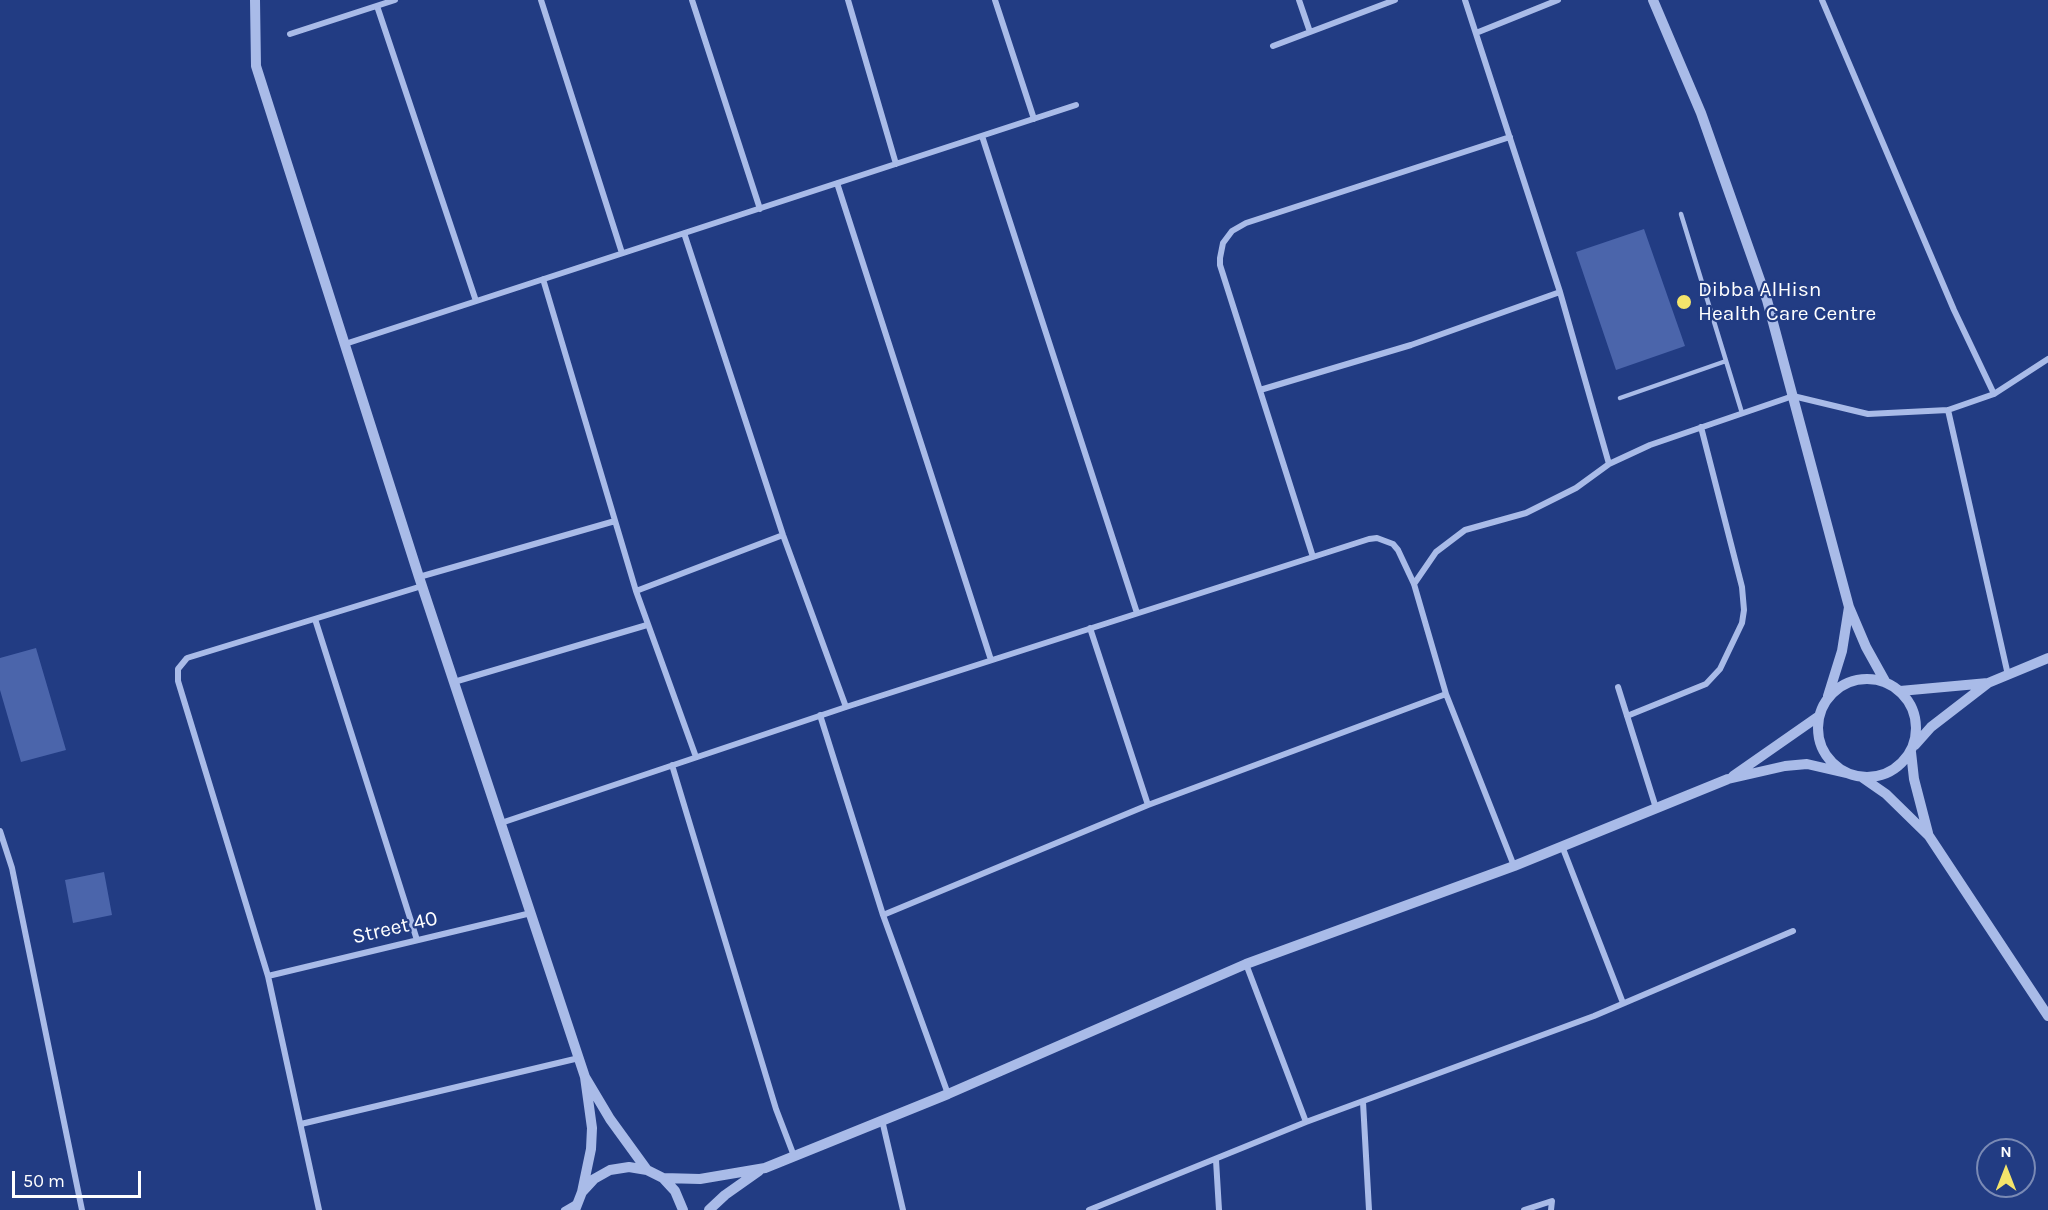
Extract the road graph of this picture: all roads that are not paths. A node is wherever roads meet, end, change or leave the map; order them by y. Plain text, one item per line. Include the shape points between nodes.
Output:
1 (255, 0) edge
2 (395, 0) edge
3 (541, 0) edge
4 (692, 0) edge
5 (848, 0) edge
6 (994, 0) edge
7 (1299, 0) edge
8 (1395, 0) edge
9 (1465, 0) edge
10 (1558, 0) edge
11 (1653, 0) edge
12 (1822, 0) edge
13 (377, 6) junction
14 (1310, 32) junction
15 (1476, 33) junction
16 (290, 34) dead end
17 (1273, 46) dead end
18 (1076, 105) dead end
19 (1034, 119) junction
20 (982, 136) junction
21 (1510, 137) junction
22 (896, 164) junction
23 (837, 183) junction
24 (760, 208) junction
25 (1681, 214) dead end
26 (684, 233) junction
27 (622, 253) junction
28 (543, 279) junction
29 (1560, 292) junction
30 (476, 301) junction
31 (345, 344) junction
32 (2048, 359) edge
33 (1726, 361) junction
34 (1260, 390) junction
35 (1994, 394) junction
36 (1793, 396) junction
37 (1620, 398) dead end
38 (1948, 410) junction
39 (1742, 413) junction
40 (1701, 427) junction
41 (1609, 464) junction
42 (615, 521) junction
43 (783, 535) junction
44 (1313, 557) junction
45 (420, 582) junction
46 (1414, 584) junction
47 (636, 591) junction
48 (1849, 607) junction
49 (1137, 613) junction
50 (315, 619) junction
51 (648, 625) junction
52 (1090, 628) junction
53 (2048, 658) edge
54 (991, 660) junction
55 (2008, 675) junction
56 (454, 682) junction
57 (1886, 683) junction
58 (1988, 683) junction
59 (1618, 687) dead end
60 (1900, 691) junction
61 (1446, 694) junction
62 (1826, 700) junction
63 (846, 707) junction
64 (820, 716) junction
65 (1627, 716) junction
66 (1819, 716) junction
67 (1912, 750) junction
68 (696, 757) junction
69 (672, 765) junction
70 (1846, 773) junction
71 (1862, 778) junction
72 (1728, 779) junction
73 (1148, 805) junction
74 (1656, 808) junction
75 (501, 823) junction
76 (0, 831) edge
77 (1929, 836) junction
78 (1562, 846) junction
79 (1514, 866) junction
80 (531, 913) junction
81 (883, 915) junction
82 (1793, 931) dead end
83 (417, 940) junction
84 (1246, 964) junction
85 (268, 976) junction
86 (1623, 1003) junction
87 (2048, 1016) edge
88 (579, 1058) junction
89 (585, 1077) junction
90 (948, 1094) junction
91 (1363, 1102) junction
92 (882, 1120) junction
93 (1306, 1122) junction
94 (301, 1124) junction
95 (794, 1156) junction
96 (1216, 1160) junction
97 (765, 1168) junction
98 (647, 1170) junction
99 (663, 1178) junction
100 (582, 1192) junction
101 (575, 1206) edge
102 (82, 1210) edge
103 (319, 1210) edge
104 (564, 1210) edge
105 (683, 1210) edge
106 (709, 1210) edge
107 (903, 1210) edge
108 (1089, 1210) edge
109 (1218, 1210) edge
110 (1369, 1210) edge
111 (1524, 1210) edge
112 (1551, 1210) edge

1 - 31 street via 256,66
2 - 13 street
3 - 27 street
4 - 24 street
5 - 22 street
6 - 19 street
7 - 14 street
8 - 14 street
9 - 15 street
10 - 15 street
11 - 36 street via 1705,124 1767,300
12 - 35 street via 1954,310
13 - 16 street
13 - 30 street
14 - 17 street
15 - 21 street
18 - 19 street
19 - 20 street
20 - 22 street
20 - 49 street
21 - 29 street
21 - 34 street via 1246,223 1226,237 1220,250 1220,265
22 - 23 street
23 - 24 street
23 - 54 street
24 - 26 street
25 - 33 lane
26 - 27 street
26 - 43 street
27 - 28 street
28 - 30 street
28 - 42 street
29 - 34 street via 1411,345
29 - 41 street
30 - 31 street
31 - 45 street
32 - 35 street
33 - 37 lane
33 - 39 lane
34 - 44 street
35 - 38 street
36 - 38 street via 1868,414
36 - 39 street
36 - 48 street
38 - 55 street
39 - 40 street
40 - 41 street
40 - 65 street via 1742,587 1742,623 1720,669 1706,684
41 - 46 street via 1576,488 1526,513 1465,530 1436,552
42 - 45 street
42 - 47 street
43 - 47 street
43 - 63 street
44 - 46 street via 1369,539 1385,540 1398,550
44 - 49 street
45 - 50 street
45 - 56 street
46 - 61 street
47 - 51 street
48 - 57 street
48 - 62 street via 1842,651
49 - 52 street
50 - 83 street
50 - 85 street via 187,658 178,669 178,681
51 - 56 street
51 - 68 street
52 - 54 street
52 - 73 street
53 - 55 street
54 - 63 street
55 - 58 street
56 - 75 street
57 - 60 street
57 - 62 street via 1870,679 1853,681
58 - 60 street
58 - 67 street via 1931,727
59 - 65 street
60 - 67 street via 1916,717
61 - 73 street
61 - 79 street
62 - 66 street
63 - 64 street
64 - 68 street
64 - 81 street
65 - 74 street
66 - 70 street via 1822,749
66 - 72 street
67 - 71 street via 1893,771
67 - 77 street via 1914,779
68 - 69 street
69 - 75 street
69 - 95 street via 766,1077
70 - 71 street
70 - 72 street via 1808,764
71 - 77 street via 1886,794
72 - 74 street
73 - 81 street
74 - 78 street
75 - 80 street
76 - 102 street via 12,868
77 - 87 street
78 - 79 street
78 - 86 street
79 - 84 street
80 - 83 street, Street 40
80 - 88 street
81 - 90 street
82 - 86 street
83 - 85 street, Street 40
84 - 90 street
84 - 93 street
85 - 94 street
86 - 91 street
88 - 89 street
88 - 94 street
89 - 98 street
89 - 100 street via 592,1128
90 - 92 street
91 - 93 street
91 - 110 street
92 - 95 street
92 - 107 street
93 - 96 street
94 - 103 street
95 - 97 street
96 - 108 street
96 - 109 street
97 - 99 street via 700,1179
97 - 106 street
98 - 99 street
98 - 100 street via 610,1170
99 - 105 street via 675,1191
100 - 101 street
101 - 104 street
111 - 112 street via 1552,1201

